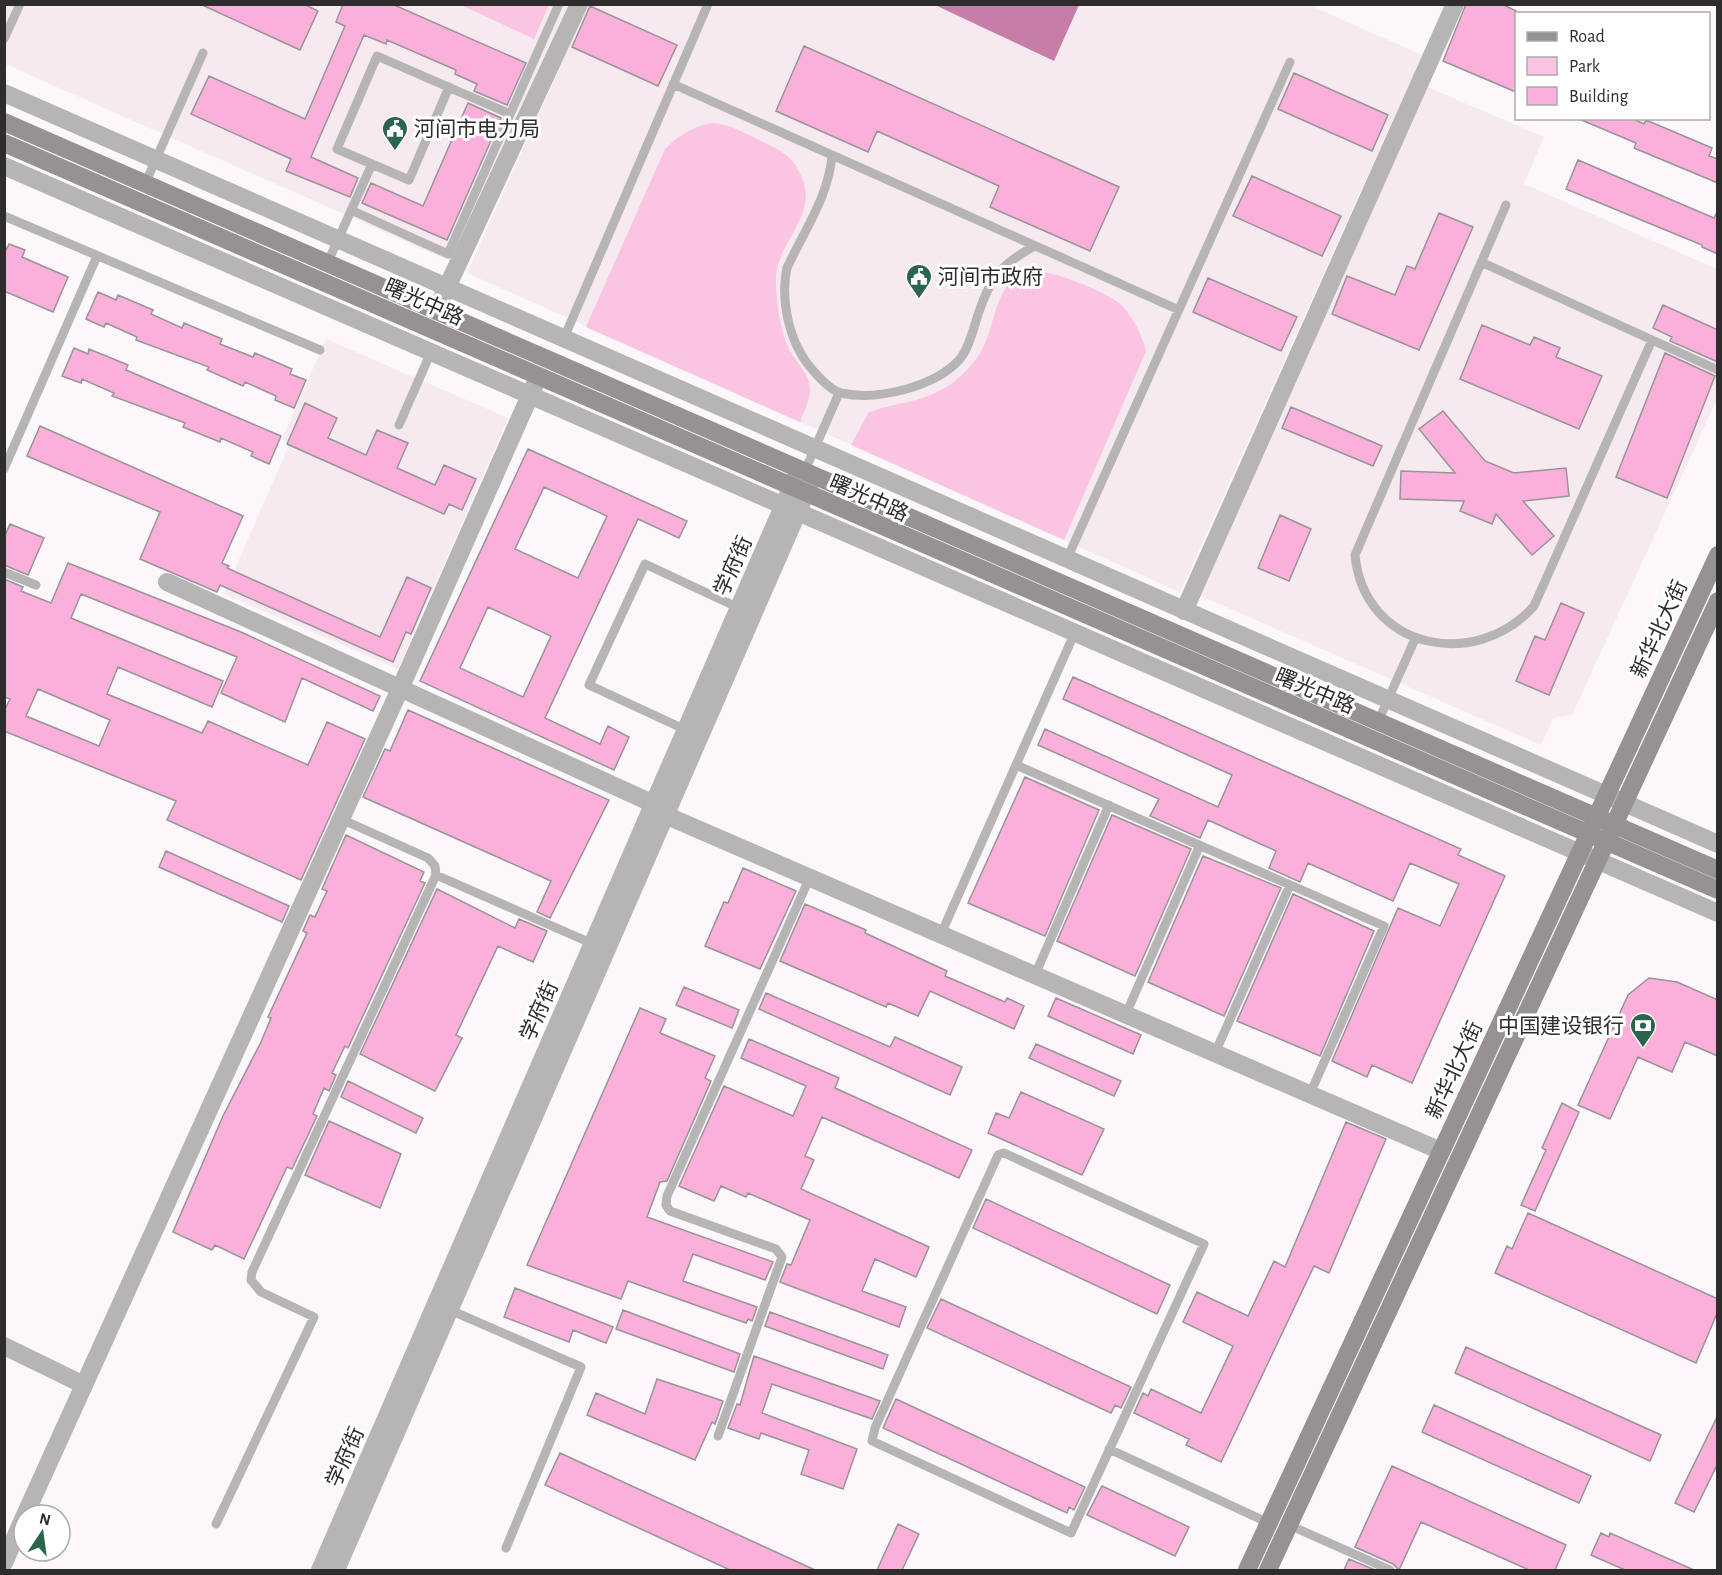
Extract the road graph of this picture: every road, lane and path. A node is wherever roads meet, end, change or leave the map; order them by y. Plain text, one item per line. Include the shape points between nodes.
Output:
1 (20, 4) edge
2 (559, 4) edge
3 (579, 4) edge
4 (708, 4) edge
5 (1455, 4) edge
6 (4, 39) edge
7 (203, 53) dead end
8 (1290, 62) dead end
9 (674, 84) junction
10 (449, 87) junction
11 (4, 93) edge
12 (510, 114) junction
13 (4, 122) edge
14 (4, 143) edge
15 (832, 155) junction
16 (156, 159) junction
17 (372, 164) junction
18 (4, 166) edge
19 (145, 184) junction
20 (1506, 205) dead end
21 (351, 210) junction
22 (4, 216) edge
23 (338, 239) junction
24 (1035, 246) junction
25 (97, 256) junction
26 (1481, 262) junction
27 (327, 264) junction
28 (448, 287) junction
29 (1179, 310) junction
30 (436, 312) junction
31 (564, 338) junction
32 (1652, 340) junction
33 (320, 350) dead end
34 (431, 352) junction
35 (1718, 370) edge
36 (538, 377) junction
37 (839, 393) junction
38 (530, 395) junction
39 (399, 425) dead end
40 (815, 448) junction
41 (4, 469) edge
42 (805, 473) junction
43 (798, 491) junction
44 (791, 508) junction
45 (1718, 555) edge
46 (1067, 559) junction
47 (4, 572) edge
48 (167, 582) dead end
49 (36, 585) dead end
50 (1718, 601) edge
51 (739, 608) junction
52 (1184, 611) junction
53 (1075, 632) junction
54 (1415, 639) junction
55 (400, 689) junction
56 (1389, 700) junction
57 (1378, 723) junction
58 (686, 730) junction
59 (1016, 765) junction
60 (1606, 795) junction
61 (1624, 802) junction
62 (1109, 805) junction
63 (660, 809) junction
64 (1596, 817) junction
65 (341, 819) junction
66 (1614, 825) junction
67 (1588, 834) junction
68 (1606, 842) junction
69 (1718, 844) edge
70 (1200, 845) junction
71 (1580, 852) junction
72 (1597, 860) junction
73 (1718, 870) edge
74 (436, 874) junction
75 (810, 877) junction
76 (1290, 885) junction
77 (1718, 890) edge
78 (1718, 913) edge
79 (941, 934) junction
80 (593, 944) junction
81 (1035, 975) junction
82 (1126, 1014) junction
83 (1215, 1053) junction
84 (1310, 1094) junction
85 (1441, 1151) junction
86 (450, 1310) junction
87 (4, 1346) edge
88 (84, 1384) junction
89 (718, 1436) dead end
90 (1110, 1449) junction
91 (30, 1503) edge
92 (1269, 1523) junction
93 (216, 1524) dead end
94 (1289, 1526) junction
95 (12, 1544) edge
96 (506, 1548) dead end
97 (4, 1563) edge
98 (320, 1570) edge
99 (336, 1570) edge
100 (1247, 1570) edge
101 (1268, 1570) edge
102 (1390, 1570) edge

1 - 6 lane
2 - 12 lane
3 - 28 street
4 - 9 lane
5 - 52 street
7 - 16 lane
8 - 29 lane
9 - 15 lane
9 - 31 lane
10 - 12 lane
10 - 17 lane via 409,180
10 - 17 lane via 377,56 337,149
11 - 16 street
12 - 21 lane via 448,254
13 - 19 main road, 曙光中路
14 - 36 main road, 曙光中路
15 - 24 lane
15 - 37 lane via 824,193 784,280 795,345 814,373
16 - 19 lane
16 - 23 street
17 - 21 lane
18 - 34 street
19 - 27 main road, 曙光中路
20 - 26 lane
21 - 23 lane
22 - 25 lane
23 - 27 lane
23 - 28 street
24 - 29 lane
24 - 37 lane via 1012,258 995,275 960,359 938,376 910,389 880,394
25 - 33 lane
25 - 41 lane
26 - 32 lane
26 - 54 lane via 1355,555 1357,576 1368,600 1386,620
27 - 30 main road, 曙光中路
28 - 30 street
28 - 31 street
29 - 46 lane
30 - 42 main road, 曙光中路
31 - 40 street
32 - 35 lane
32 - 54 lane via 1534,606 1522,620 1480,641 1449,645
34 - 38 street
34 - 39 lane
36 - 38 street
36 - 43 main road, 曙光中路
37 - 40 lane
38 - 44 street
38 - 55 street
40 - 42 lane
40 - 46 street
42 - 43 street, 学府街
42 - 57 main road, 曙光中路
43 - 44 street, 学府街
43 - 67 main road, 曙光中路
44 - 51 street, 学府街
44 - 53 street
44 - 63 street, 学府街
45 - 60 main road, 新华北大街
46 - 52 street
47 - 49 lane
48 - 55 street
50 - 61 main road, 新华北大街
51 - 58 street, 学府街
51 - 58 lane via 645,564 589,685
52 - 56 street
53 - 59 lane
53 - 71 street
54 - 56 lane
55 - 63 street
55 - 65 street
56 - 57 lane
56 - 60 street
57 - 64 main road, 曙光中路
58 - 63 street, 学府街
59 - 62 lane
59 - 79 lane
60 - 61 street
60 - 64 main road, 新华北大街
61 - 66 main road, 新华北大街
61 - 69 street
62 - 70 lane
62 - 81 lane
63 - 75 street
63 - 80 street, 学府街
63 - 86 street, 学府街
64 - 66 main road, 曙光中路
64 - 67 main road, 新华北大街
65 - 74 lane via 428,858
65 - 88 street
66 - 68 main road, 新华北大街
66 - 73 main road, 曙光中路
67 - 68 main road, 曙光中路
67 - 71 main road, 新华北大街
68 - 72 main road, 新华北大街
68 - 77 main road, 曙光中路
70 - 76 lane
70 - 82 lane
71 - 72 street
71 - 85 main road, 新华北大街
72 - 78 street
72 - 94 main road, 新华北大街
74 - 80 lane
74 - 93 lane via 252,1272 251,1280 261,1292 314,1317
75 - 79 street
75 - 89 lane via 666,1205 670,1211 776,1249 782,1257
76 - 83 lane
76 - 84 lane via 1384,926
79 - 81 street
80 - 98 street, 学府街
81 - 82 street
82 - 83 street
83 - 84 street
84 - 85 street
85 - 92 main road, 新华北大街
86 - 96 lane via 581,1367
86 - 99 street, 学府街
87 - 88 street
88 - 91 street
90 - 90 lane via 1071,1533 872,1441 998,1155 1004,1153 1204,1244
90 - 92 lane
92 - 100 main road, 新华北大街
94 - 101 main road, 新华北大街
94 - 102 lane
95 - 97 street

